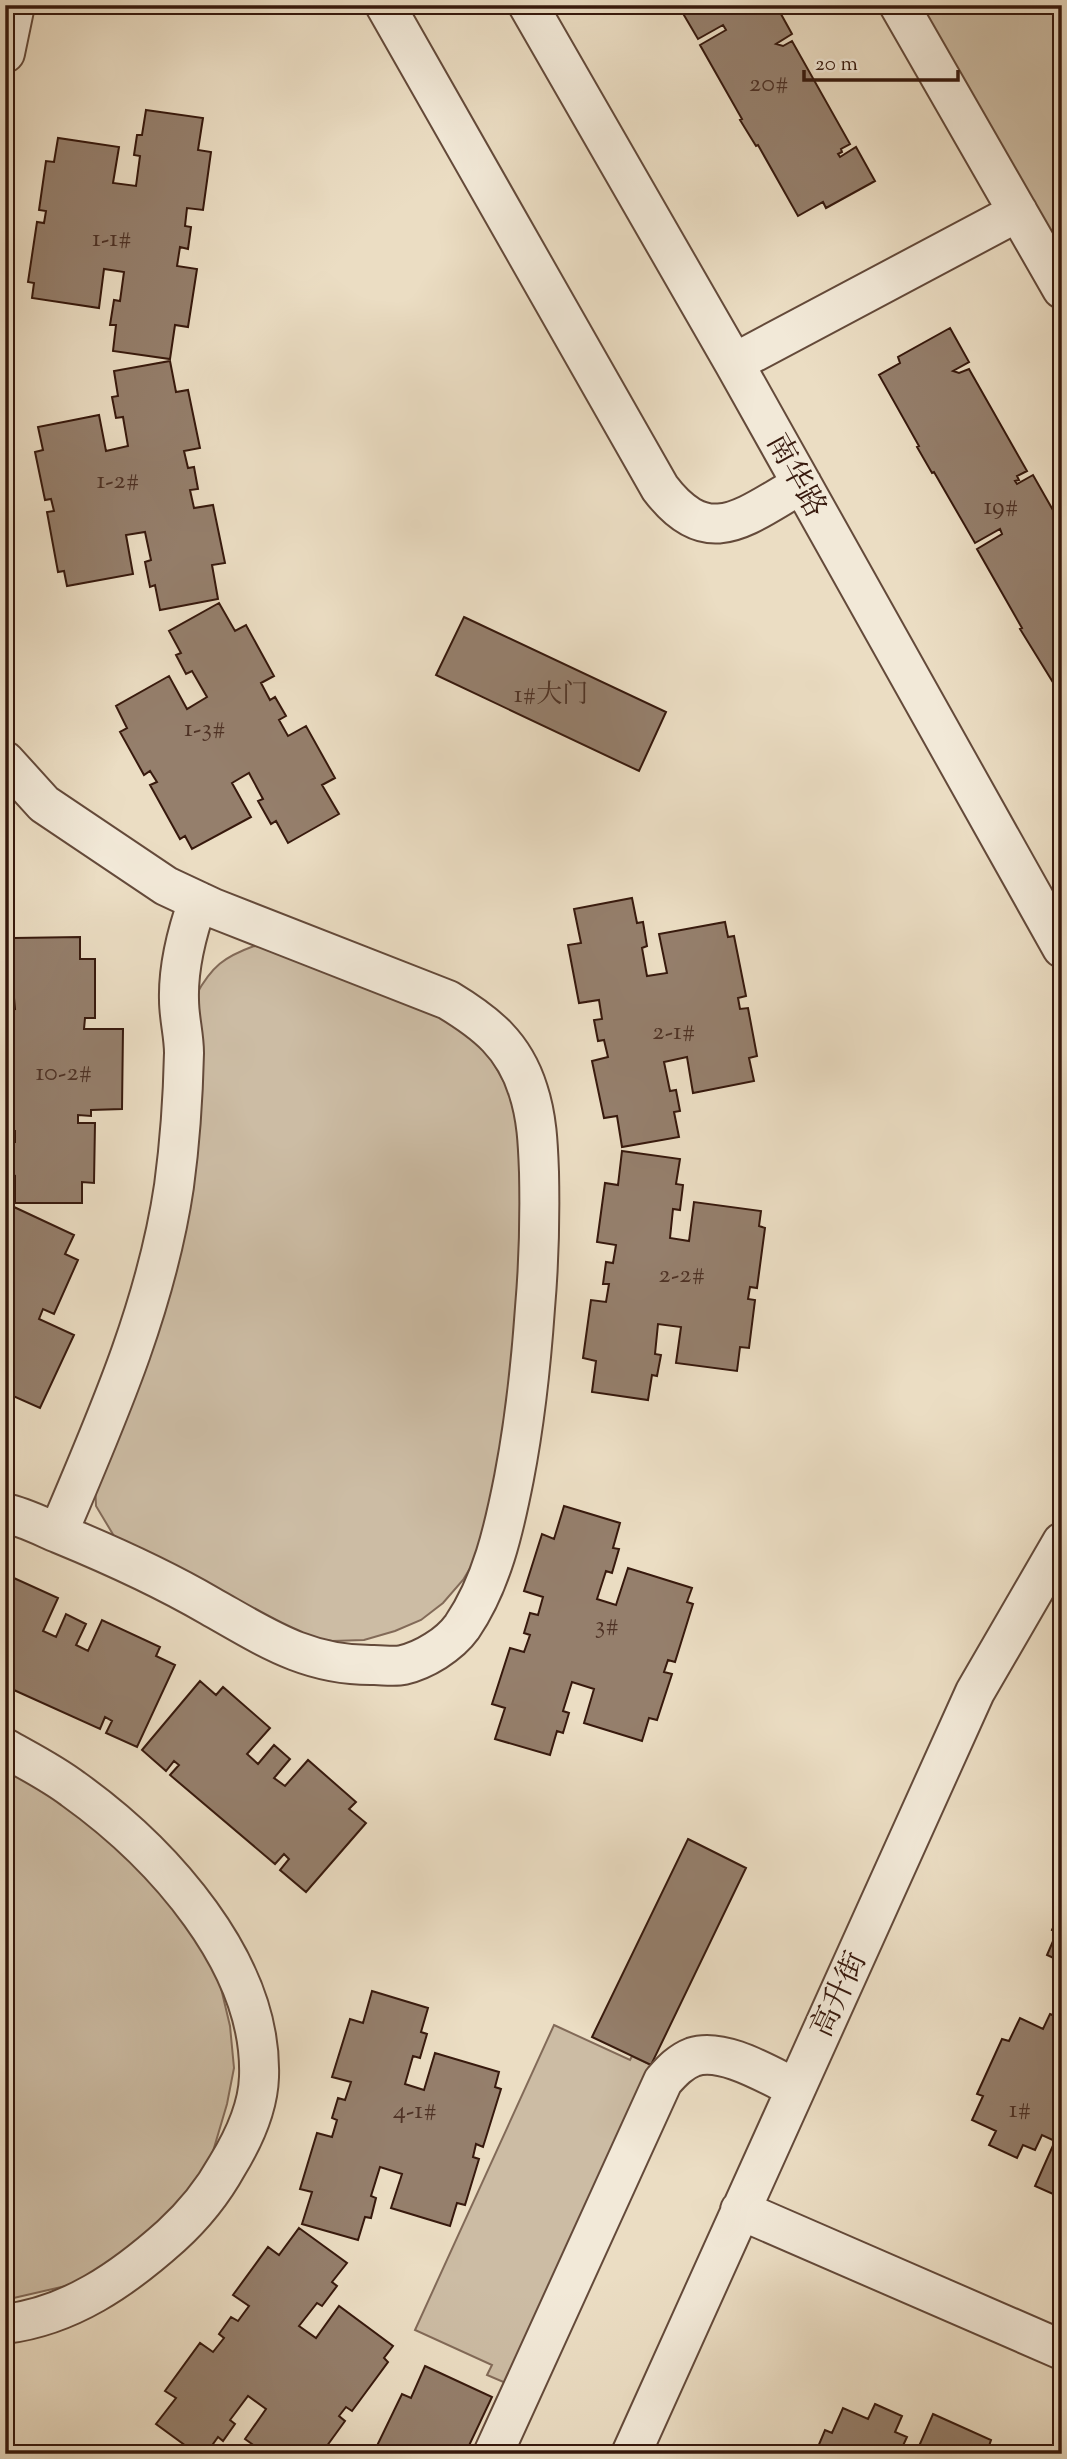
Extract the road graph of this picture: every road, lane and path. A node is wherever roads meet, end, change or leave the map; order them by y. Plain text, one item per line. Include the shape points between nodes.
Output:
1 (15, 5) edge
2 (385, 5) edge
3 (528, 5) edge
4 (899, 5) edge
5 (5, 53) edge
6 (1018, 212) junction
7 (1062, 289) edge
8 (734, 363) junction
9 (802, 484) junction
10 (5, 761) edge
11 (198, 901) junction
12 (1062, 948) edge
13 (5, 1513) edge
14 (58, 1534) junction
15 (1062, 1542) edge
16 (5, 1748) edge
17 (795, 2088) junction
18 (740, 2210) junction
19 (5, 2324) edge
20 (1062, 2350) edge
21 (493, 2454) edge
22 (631, 2454) edge

1 - 5 street
2 - 9 street via 672,504 705,525 723,525
3 - 8 street, 南华路
4 - 6 street
6 - 7 street
6 - 8 street
8 - 9 street, 南华路
9 - 12 street, 南华路
10 - 11 street via 44,804 143,872
11 - 14 street via 187,933 178,999 184,1050 181,1111 165,1234 123,1380
11 - 14 street via 448,1000 496,1034 515,1060 537,1125 540,1249 526,1408 506,1520 491,1572 461,1629 434,1653 403,1665 356,1665 312,1658 279,1646 105,1552
13 - 14 street
15 - 17 street, 高升街 via 975,1692
16 - 19 street via 104,1812 174,1881 200,1914 242,1982 258,2041 259,2080 250,2120 234,2154 209,2197 178,2230 116,2280 75,2305 26,2322
17 - 18 street, 高升街
17 - 21 street via 716,2055 694,2057 663,2081
18 - 20 street
18 - 22 street, 高升街

